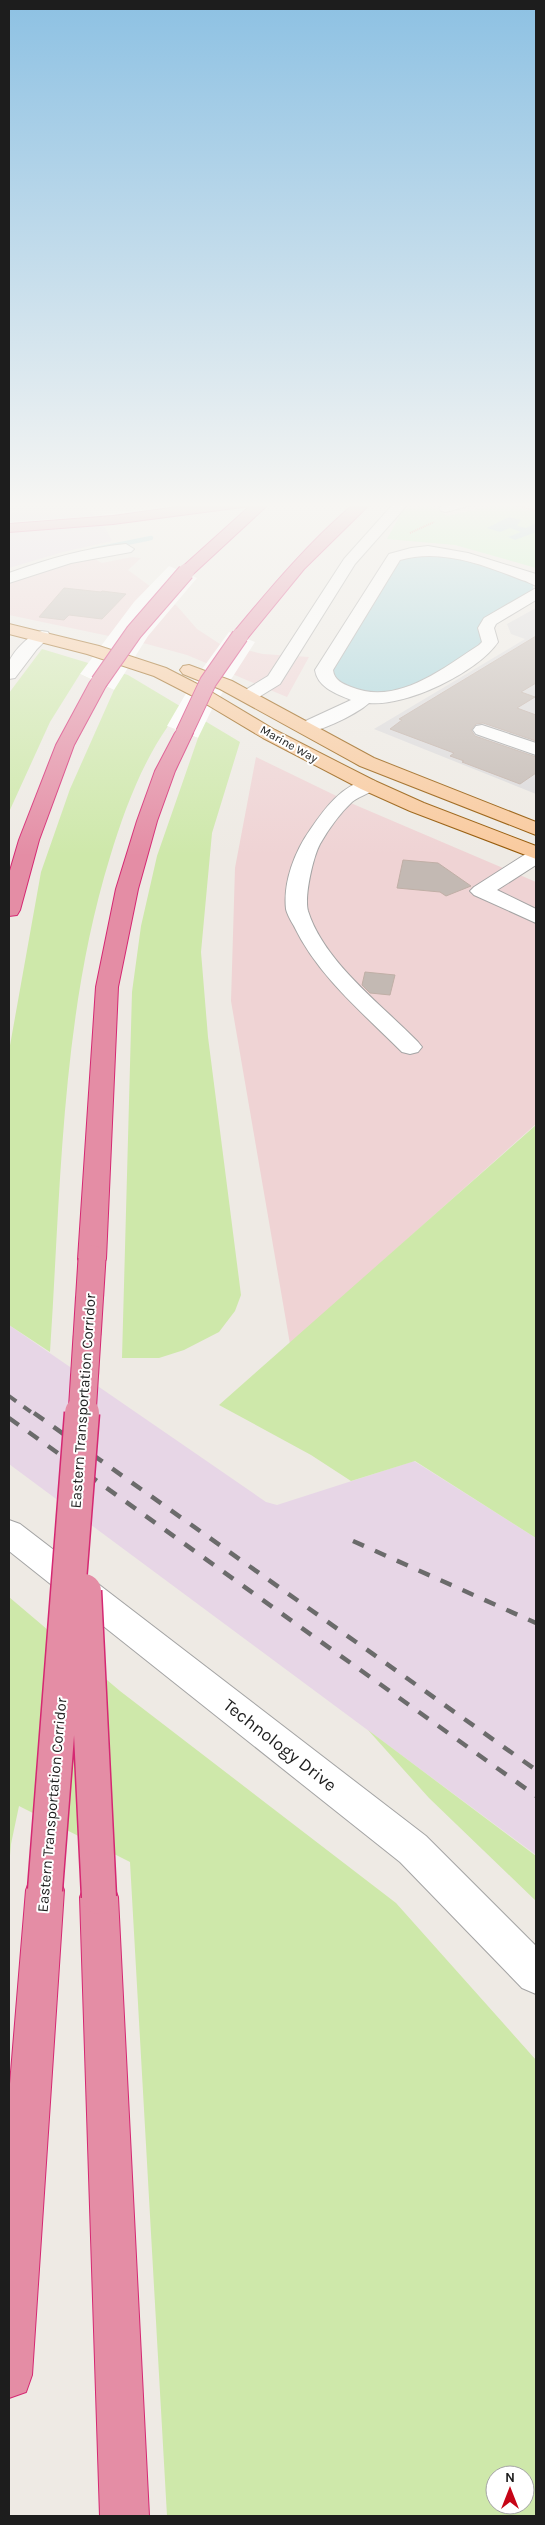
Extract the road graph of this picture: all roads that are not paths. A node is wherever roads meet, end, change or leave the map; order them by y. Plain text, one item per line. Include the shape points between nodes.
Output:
1 (144, 620) edge
2 (253, 620) edge
3 (312, 620) edge
4 (355, 620) edge
5 (492, 620) edge
6 (9, 628) edge
7 (42, 636) junction
8 (9, 674) edge
9 (248, 696) junction
10 (366, 697) junction
11 (305, 728) junction
12 (482, 730) dead end
13 (536, 749) edge
14 (368, 785) junction
15 (536, 829) edge
16 (536, 854) edge
17 (9, 910) edge
18 (536, 917) edge
19 (410, 1048) dead end
20 (78, 1484) junction
21 (9, 1532) edge
22 (536, 1974) edge
23 (9, 2375) edge
24 (125, 2516) edge

1 - 17 highway, bridge via 114,658 65,745 29,840
2 - 20 highway, Eastern Transportation Corridor, bridge via 208,682 165,771 126,889 107,987
3 - 9 street via 274,680
4 - 10 street via 324,675 330,683 346,692
5 - 10 street via 486,628 490,642 485,649 424,688 397,696
6 - 7 main road, Marine Way
7 - 8 street
7 - 9 main road, Marine Way via 75,640 173,665
7 - 14 main road, Marine Way via 160,672
9 - 11 main road, Marine Way
10 - 11 street via 354,707
11 - 15 main road, Marine Way via 367,762
12 - 13 street
14 - 16 main road, Marine Way
14 - 19 street via 346,796 309,846 298,885 297,910 328,965
16 - 18 street via 481,891
20 - 23 highway, Eastern Transportation Corridor, bridge
20 - 24 highway, bridge
21 - 22 street, Technology Drive via 413,1849

